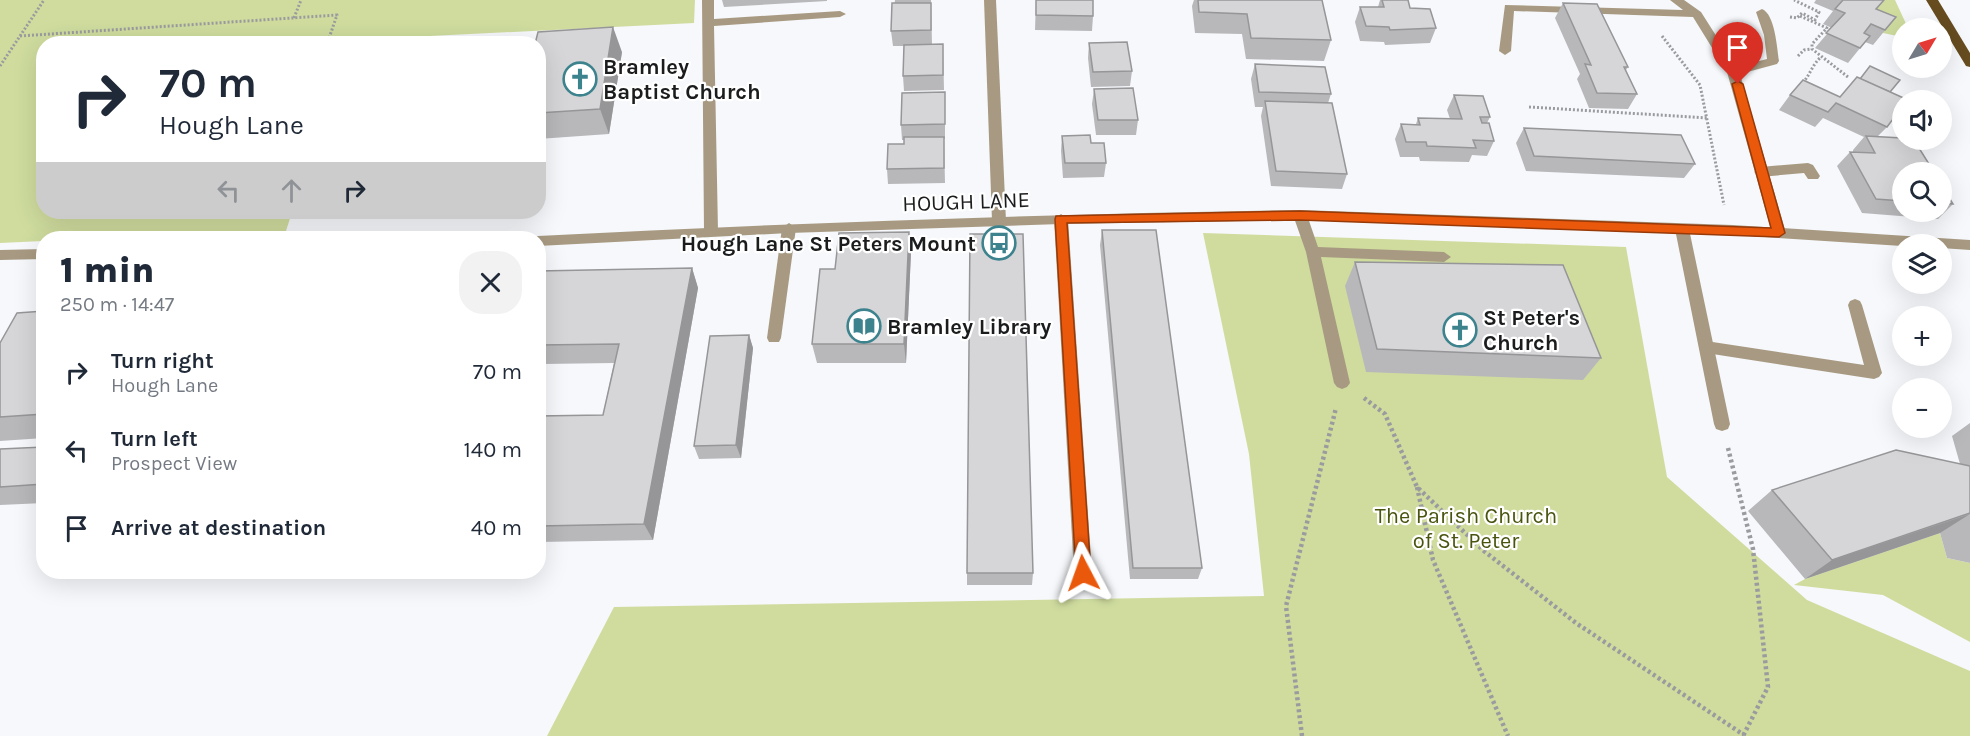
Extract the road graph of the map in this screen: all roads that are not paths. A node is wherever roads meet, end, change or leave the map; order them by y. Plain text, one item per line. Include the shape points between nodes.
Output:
1 (708, 0) edge
2 (990, 0) edge
3 (1676, 0) edge
4 (1932, 0) edge
5 (1762, 12) dead end
6 (840, 14) dead end
7 (1697, 14) junction
8 (709, 23) junction
9 (1505, 51) dead end
10 (1970, 63) edge
11 (1733, 72) junction
12 (1760, 172) junction
13 (1813, 176) dead end
14 (1300, 215) junction
15 (1061, 219) junction
16 (999, 221) junction
17 (789, 228) junction
18 (1682, 229) junction
19 (711, 231) junction
20 (1779, 233) junction
21 (546, 241) edge
22 (1970, 245) edge
23 (1313, 252) junction
24 (36, 254) edge
25 (0, 255) edge
26 (1444, 257) dead end
27 (1855, 305) dead end
28 (774, 338) dead end
29 (1706, 347) junction
30 (1342, 383) road end
31 (1722, 424) road end
32 (1083, 573) dead end

1 - 8 street
2 - 16 street
3 - 7 street
4 - 10 main road
5 - 11 street via 1773,61
6 - 8 street
7 - 9 street via 1509,7
7 - 11 street
8 - 19 street
11 - 12 street
12 - 13 street via 1808,168
12 - 20 street
14 - 15 street, HOUGH LANE
14 - 18 street, HOUGH LANE
14 - 23 street
15 - 16 street, HOUGH LANE
15 - 32 street
16 - 17 street, HOUGH LANE
17 - 19 street, HOUGH LANE
17 - 28 street
18 - 20 street, HOUGH LANE
18 - 29 street
19 - 21 street, HOUGH LANE
20 - 22 street, HOUGH LANE
23 - 26 street
23 - 30 street
24 - 25 street
27 - 29 street via 1874,373
29 - 31 street

